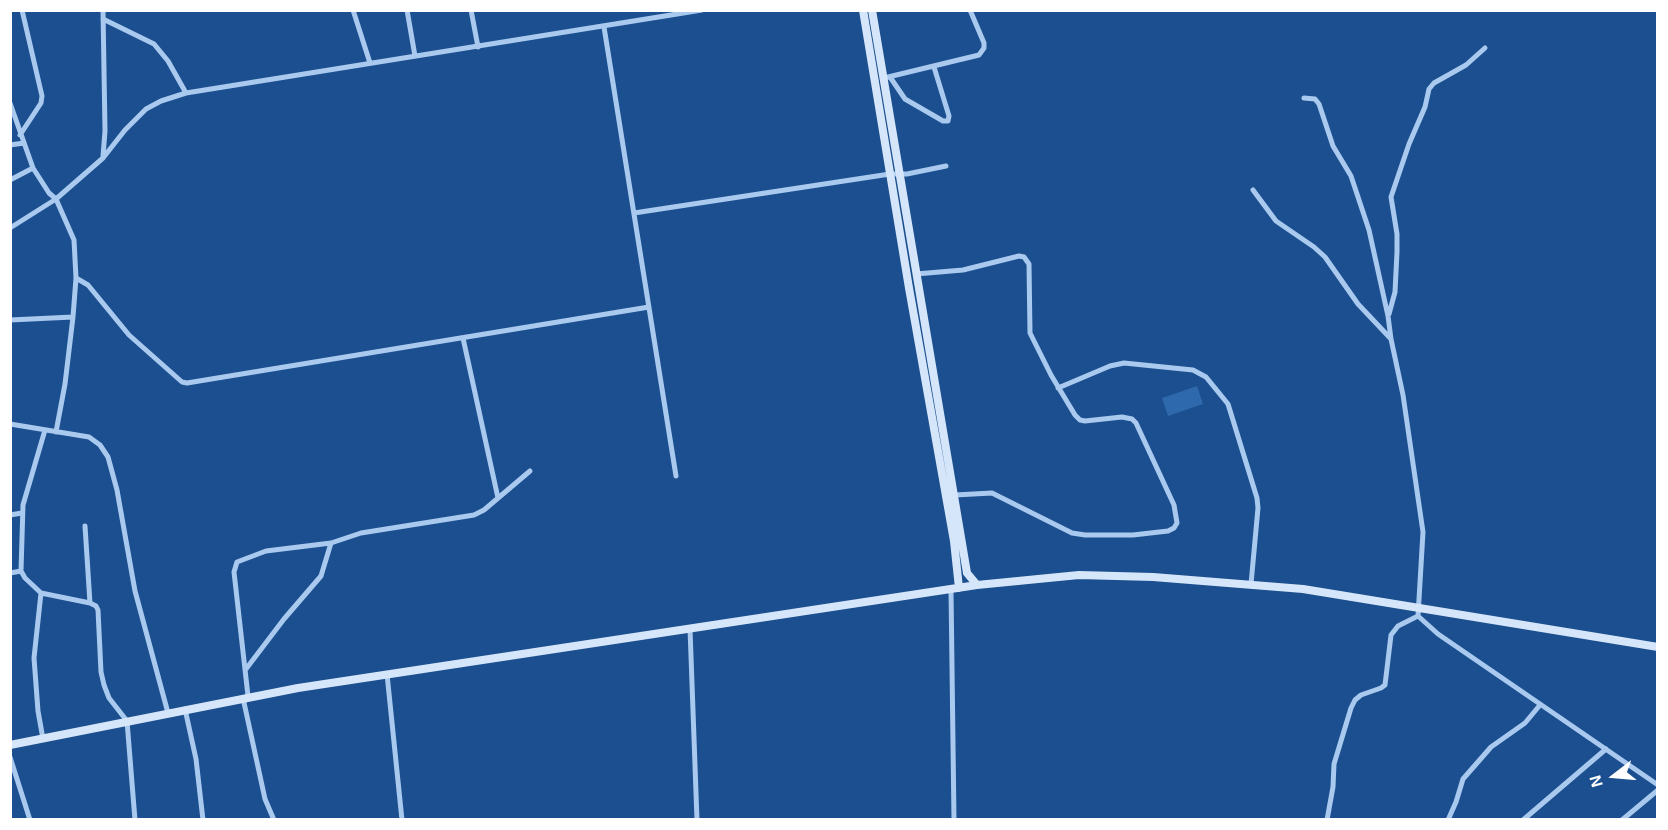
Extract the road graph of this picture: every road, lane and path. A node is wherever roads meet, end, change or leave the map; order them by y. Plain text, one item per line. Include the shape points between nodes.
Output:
1 (22, 10) edge
2 (103, 10) edge
3 (353, 10) edge
4 (407, 10) edge
5 (471, 10) edge
6 (702, 10) edge
7 (863, 10) edge
8 (872, 10) edge
9 (970, 10) edge
10 (103, 19) junction
11 (604, 27) junction
12 (478, 46) junction
13 (1485, 48) dead end
14 (415, 56) junction
15 (370, 63) junction
16 (934, 67) junction
17 (887, 77) junction
18 (186, 93) junction
19 (1304, 98) dead end
20 (10, 103) edge
21 (105, 131) junction
22 (20, 135) junction
23 (120, 136) junction
24 (24, 143) junction
25 (10, 145) edge
26 (103, 158) junction
27 (946, 166) dead end
28 (33, 168) junction
29 (894, 174) junction
30 (10, 180) edge
31 (1253, 190) dead end
32 (56, 199) junction
33 (634, 213) junction
34 (10, 219) edge
35 (13, 227) edge
36 (916, 274) junction
37 (76, 278) junction
38 (649, 307) junction
39 (1389, 316) junction
40 (73, 317) junction
41 (10, 320) edge
42 (463, 338) junction
43 (1391, 339) junction
44 (1058, 388) junction
45 (10, 424) edge
46 (45, 430) junction
47 (56, 432) junction
48 (530, 471) dead end
49 (676, 476) dead end
50 (955, 495) junction
51 (498, 498) junction
52 (22, 513) junction
53 (10, 515) edge
54 (86, 526) dead end
55 (331, 543) junction
56 (21, 571) junction
57 (10, 573) edge
58 (1251, 584) junction
59 (977, 585) junction
60 (955, 589) junction
61 (41, 593) junction
62 (90, 603) junction
63 (1418, 611) junction
64 (690, 629) junction
65 (1658, 647) edge
66 (246, 670) junction
67 (387, 674) junction
68 (245, 697) junction
69 (1540, 705) junction
70 (185, 710) junction
71 (168, 713) junction
72 (127, 722) junction
73 (44, 739) junction
74 (10, 745) edge
75 (1606, 749) junction
76 (10, 757) edge
77 (1658, 785) edge
78 (1658, 790) edge
79 (30, 819) edge
80 (135, 819) edge
81 (203, 819) edge
82 (274, 819) edge
83 (402, 819) edge
84 (697, 819) edge
85 (954, 819) edge
86 (1326, 819) edge
87 (1448, 819) edge
88 (1523, 819) edge
89 (1622, 819) edge

1 - 22 street via 42,96
2 - 10 street
3 - 15 street
4 - 14 street
5 - 12 street
6 - 11 street
7 - 29 street
8 - 17 street
9 - 16 street via 984,43 983,53
10 - 18 street via 154,44
10 - 21 street
11 - 12 street
11 - 33 street
12 - 14 street
13 - 39 street via 1429,89 1408,144 1391,197 1397,234 1395,292
14 - 15 street
15 - 18 street
16 - 17 street
16 - 17 street via 948,121 905,99
17 - 29 street
18 - 23 street via 146,109
19 - 39 street via 1315,99 1319,104 1333,146 1350,176 1369,230
20 - 22 street
21 - 23 street
21 - 26 street
22 - 24 street
23 - 26 street
24 - 25 street
24 - 28 street
26 - 32 street
27 - 29 street
28 - 30 street
28 - 32 street
29 - 33 street
29 - 36 street
29 - 60 street via 954,542
31 - 43 street via 1276,221 1325,257 1358,304
32 - 35 street
32 - 37 street via 74,240
33 - 38 street
34 - 35 street
36 - 44 street via 963,270 1024,256 1029,264 1030,333
36 - 50 street
37 - 40 street
37 - 42 street via 88,285 129,335 187,383
38 - 42 street
38 - 49 street
39 - 43 street
40 - 41 street
40 - 47 street
42 - 51 street
43 - 63 street via 1423,532
44 - 50 street via 1080,420 1122,417 1136,423 1174,505 1178,517 1174,528 1133,535 1085,535 1072,533 992,493
44 - 58 street via 1124,363 1194,370 1206,376 1228,404 1257,498
45 - 46 street
46 - 47 street
46 - 52 street
47 - 71 street via 89,437 108,458 135,591
48 - 51 street
50 - 59 street via 967,573
51 - 55 street via 474,515 361,533
52 - 53 street
52 - 56 street
54 - 62 street
55 - 66 street via 321,576
55 - 66 street via 266,550 237,562 234,572
56 - 57 street
56 - 61 street
58 - 59 street via 1079,575
58 - 63 street via 1303,589
59 - 60 street
60 - 64 street
60 - 85 street
61 - 62 street
61 - 73 street via 34,658
62 - 72 street via 98,610 104,685
63 - 65 street
63 - 69 street via 1438,634
63 - 86 street via 1391,635 1385,685 1361,694 1351,708 1334,764
64 - 67 street
64 - 84 street
66 - 68 street
67 - 68 street
67 - 83 street
68 - 70 street
68 - 82 street via 265,799
69 - 75 street
69 - 87 street via 1525,723 1491,747 1463,779
70 - 71 street
70 - 81 street
71 - 72 street
72 - 73 street
72 - 80 street
73 - 74 street
75 - 77 street
75 - 88 street
76 - 79 street
78 - 89 street

